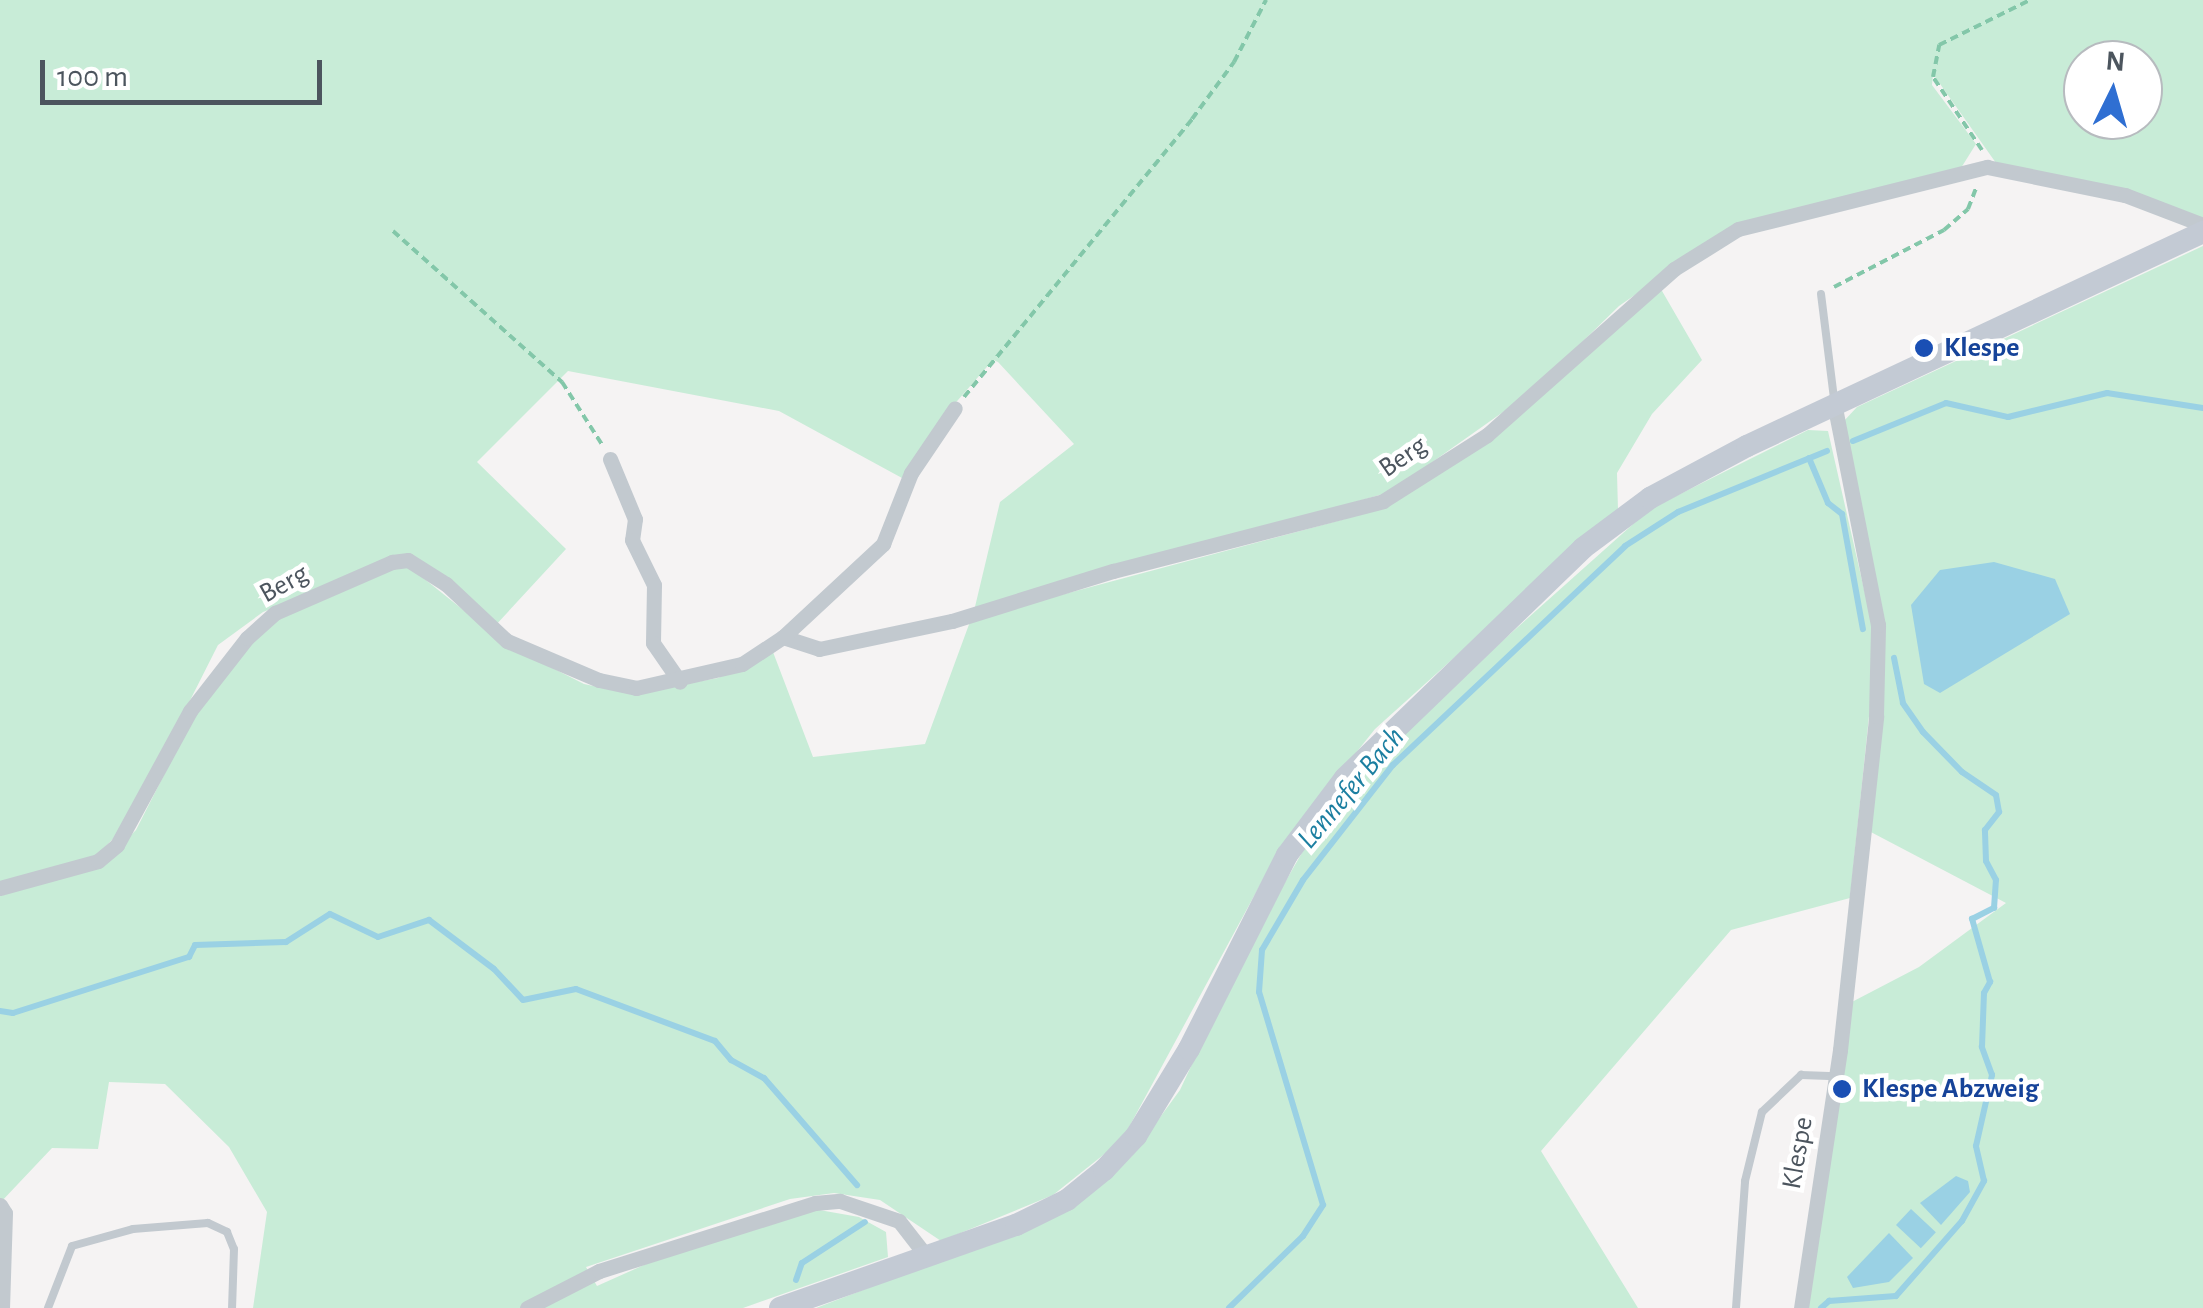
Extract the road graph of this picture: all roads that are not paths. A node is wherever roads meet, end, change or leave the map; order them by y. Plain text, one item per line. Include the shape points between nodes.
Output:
1 (2203, 229) edge
2 (1821, 294) road end
3 (1834, 404) junction
4 (955, 408) road end
5 (610, 459) road end
6 (783, 637) junction
7 (680, 682) junction
8 (0, 888) edge
9 (1836, 1076) junction
10 (3, 1209) edge
11 (927, 1257) junction
12 (2, 1308) edge
13 (48, 1308) edge
14 (232, 1308) edge
15 (527, 1308) edge
16 (780, 1308) edge
17 (1736, 1308) edge
18 (1801, 1308) edge

1 - 3 main road
1 - 6 street, Berg via 2125,195 1987,167 1738,230 1674,269 1487,435 1383,500 952,621 818,649
2 - 3 lane, Klespe
3 - 9 street, Klespe via 1878,625 1876,716
3 - 11 main road via 1650,498 1583,548 1492,632 1376,743 1286,855 1189,1049 1136,1136 1067,1200
4 - 6 street, Berg via 911,474 883,544
5 - 7 street via 635,519 632,540 654,585 653,643
6 - 7 street, Berg via 742,664
7 - 8 street, Berg via 636,688 560,664 507,641 420,567 392,562 275,614 247,638 190,711 117,845 98,861
9 - 17 lane via 1801,1075 1762,1112 1745,1181
9 - 18 street, Klespe
10 - 12 street
11 - 15 street via 899,1221 840,1202 816,1203 599,1271
11 - 16 main road
13 - 14 lane via 72,1246 133,1229 208,1223 227,1232 234,1249

